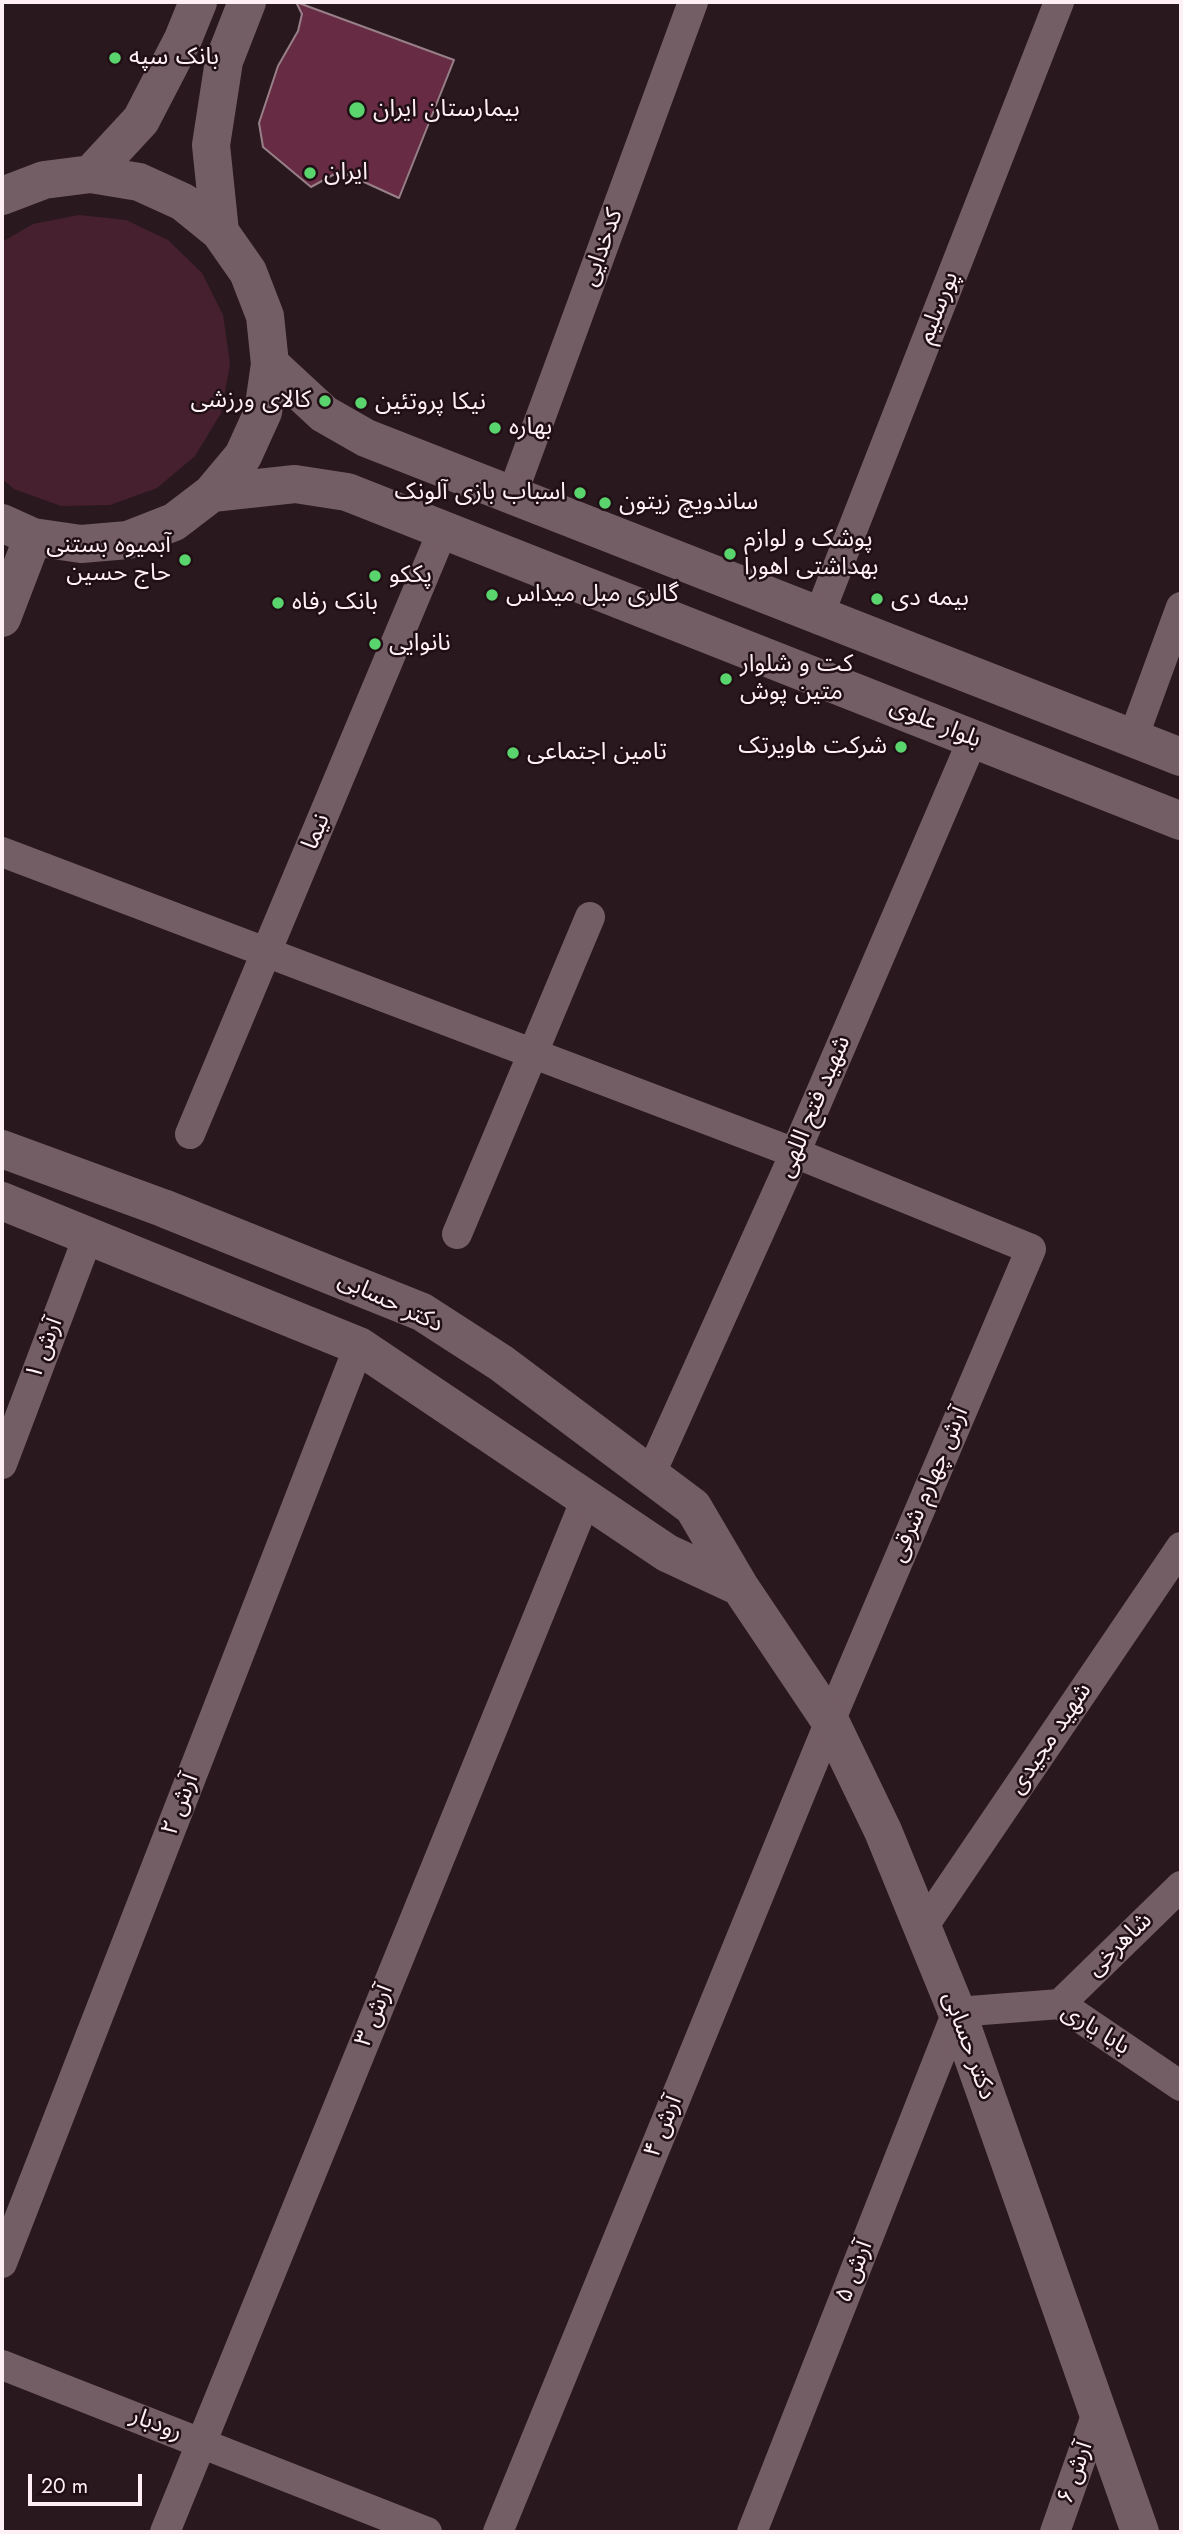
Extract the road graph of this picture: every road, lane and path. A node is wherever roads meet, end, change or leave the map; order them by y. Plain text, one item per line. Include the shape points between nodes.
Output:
1 (198, 2) edge
2 (247, 2) edge
3 (693, 2) edge
4 (1059, 2) edge
5 (91, 174) junction
6 (2, 196) edge
7 (220, 232) junction
8 (270, 364) junction
9 (212, 494) junction
10 (512, 495) junction
11 (17, 530) edge
12 (443, 530) junction
13 (1181, 607) edge
14 (820, 615) junction
15 (2, 618) edge
16 (973, 738) junction
17 (1133, 738) junction
18 (1181, 757) edge
19 (1181, 821) edge
20 (2, 852) edge
21 (590, 917) dead end
22 (266, 953) junction
23 (534, 1054) junction
24 (190, 1134) dead end
25 (2, 1149) edge
26 (795, 1153) junction
27 (2, 1201) edge
28 (89, 1234) junction
29 (457, 1234) dead end
30 (359, 1346) junction
31 (2, 1464) edge
32 (651, 1473) junction
33 (586, 1499) junction
34 (1181, 1547) edge
35 (740, 1587) junction
36 (830, 1721) junction
37 (1181, 1886) edge
38 (921, 1930) junction
39 (1060, 2004) junction
40 (957, 2012) junction
41 (1181, 2086) edge
42 (2, 2263) edge
43 (2, 2365) edge
44 (1097, 2413) junction
45 (201, 2443) junction
46 (165, 2532) edge
47 (427, 2532) edge
48 (498, 2532) edge
49 (752, 2532) edge
50 (1055, 2532) edge
51 (1140, 2532) edge

1 - 5 main road via 141,120
2 - 7 main road via 224,61 211,145
3 - 10 street, کدخدایی
4 - 14 street, پورسلیم
5 - 6 main road via 44,180
5 - 7 main road via 139,182 183,202
7 - 8 main road via 248,272 265,316
8 - 9 main road via 263,412 243,456
8 - 10 main road via 324,414 366,438
9 - 11 main road via 174,522 128,540 81,544
9 - 12 main road, بلوار علوی via 295,484 347,492
10 - 14 main road
11 - 15 main road
12 - 16 main road, بلوار علوی
12 - 22 street, نیما
13 - 17 street
14 - 17 main road
16 - 19 main road, بلوار علوی
16 - 26 street, شهید فتح اللهی
17 - 18 main road
20 - 22 street
21 - 23 street
22 - 23 street
22 - 24 street, نیما
23 - 26 street
23 - 29 street
25 - 32 main road, دکتر حسابی via 422,1312 501,1363
26 - 32 street, شهید فتح اللهی
26 - 36 street, آرش چهارم شرقی via 1031,1249
27 - 28 main road
28 - 30 main road
28 - 31 street, آرش ۱
30 - 33 main road
30 - 42 street, آرش ۲
32 - 35 main road, دکتر حسابی via 693,1507
33 - 35 main road via 667,1553
33 - 45 street, آرش ۳
34 - 38 street, شهید مجیدی
35 - 36 main road, دکتر حسابی
36 - 38 main road, دکتر حسابی via 883,1831
36 - 48 street, آرش ۴
37 - 39 street, شاهرخی
38 - 40 main road, دکتر حسابی
39 - 40 street, بابا یاری
39 - 41 street, بابا یاری
40 - 44 main road, دکتر حسابی
40 - 49 street, آرش ۵
43 - 45 street, رودبار
44 - 50 street, آرش ۶
44 - 51 main road, دکتر حسابی
45 - 46 street, آرش ۳
45 - 47 street, رودبار

